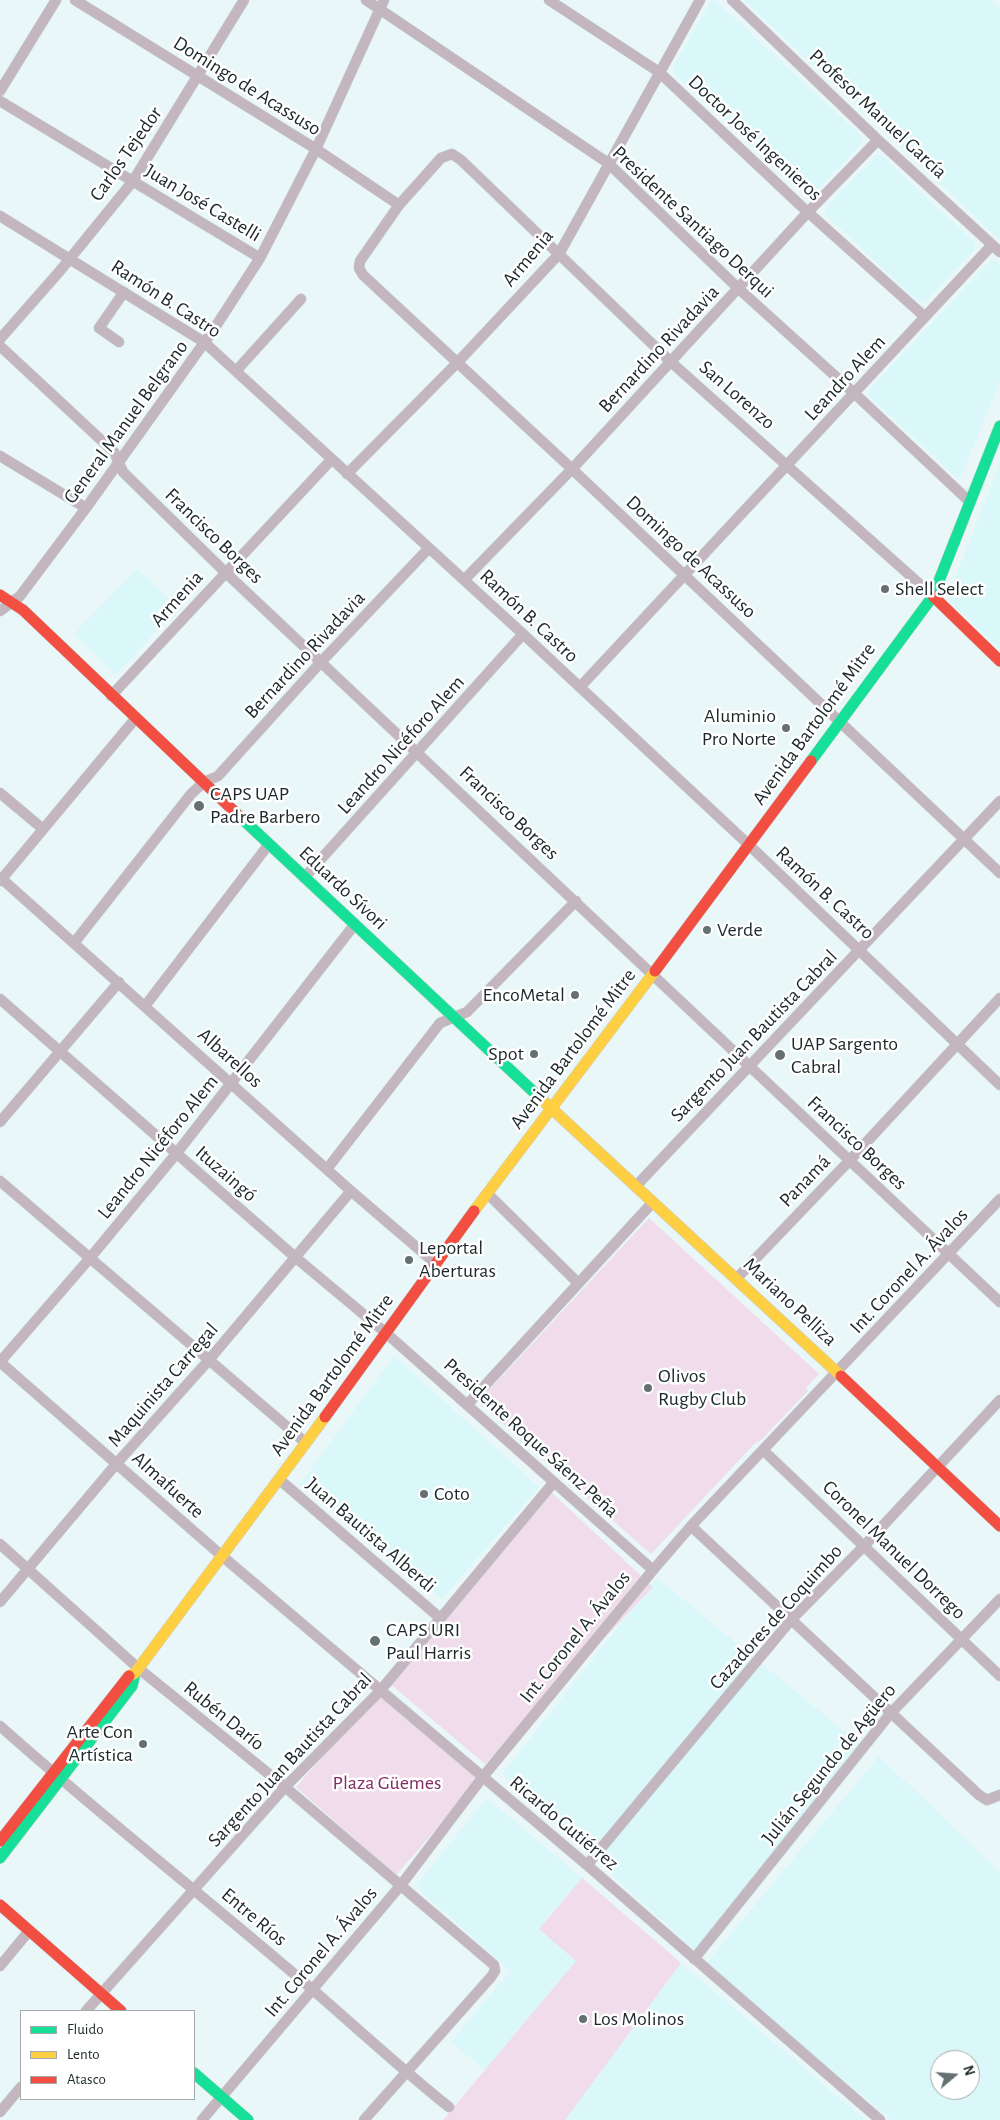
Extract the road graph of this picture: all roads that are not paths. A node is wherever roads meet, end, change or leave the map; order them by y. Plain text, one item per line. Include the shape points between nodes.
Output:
1 (56, 0) edge
2 (74, 0) edge
3 (244, 0) edge
4 (366, 0) edge
5 (549, 0) edge
6 (700, 0) edge
7 (732, 0) edge
8 (382, 4) edge
9 (659, 72) junction
10 (198, 76) junction
11 (0, 91) edge
12 (0, 101) edge
13 (878, 140) junction
14 (316, 149) junction
15 (608, 163) junction
16 (133, 181) junction
17 (399, 205) junction
18 (808, 212) junction
19 (0, 216) edge
20 (992, 245) junction
21 (1000, 252) edge
22 (559, 254) junction
23 (70, 258) junction
24 (260, 258) junction
25 (739, 289) junction
26 (124, 292) junction
27 (301, 299) dead end
28 (925, 317) junction
29 (0, 339) edge
30 (120, 342) dead end
31 (204, 342) junction
32 (0, 346) edge
33 (671, 362) junction
34 (457, 363) junction
35 (236, 371) junction
36 (854, 393) junction
37 (1000, 426) edge
38 (0, 456) edge
39 (331, 460) junction
40 (119, 463) junction
41 (787, 464) junction
42 (572, 469) junction
43 (347, 474) junction
44 (970, 502) junction
45 (86, 508) junction
46 (429, 548) junction
47 (225, 572) junction
48 (684, 575) junction
49 (464, 580) junction
50 (0, 594) edge
51 (933, 596) junction
52 (12, 602) junction
53 (0, 611) edge
54 (523, 634) junction
55 (1000, 660) edge
56 (321, 662) junction
57 (580, 687) junction
58 (111, 696) junction
59 (135, 718) junction
60 (839, 721) junction
61 (418, 752) junction
62 (204, 782) junction
63 (0, 793) edge
64 (1000, 801) edge
65 (43, 828) junction
66 (964, 839) junction
67 (269, 844) junction
68 (749, 845) junction
69 (1000, 873) edge
70 (304, 878) junction
71 (1, 880) edge
72 (576, 901) junction
73 (355, 924) junction
74 (74, 943) junction
75 (860, 951) junction
76 (653, 974) junction
77 (118, 982) junction
78 (1000, 998) edge
79 (0, 999) edge
80 (145, 1006) junction
81 (454, 1017) junction
82 (956, 1044) junction
83 (59, 1051) junction
84 (750, 1066) junction
85 (232, 1084) junction
86 (1000, 1085) edge
87 (551, 1108) junction
88 (0, 1122) edge
89 (176, 1154) junction
90 (850, 1160) junction
91 (327, 1169) junction
92 (0, 1181) edge
93 (636, 1186) junction
94 (351, 1191) junction
95 (487, 1193) junction
96 (1000, 1199) edge
97 (654, 1202) junction
98 (949, 1253) junction
99 (295, 1257) junction
100 (90, 1258) junction
101 (435, 1263) junction
102 (736, 1278) junction
103 (578, 1283) junction
104 (1000, 1302) edge
105 (386, 1333) junction
106 (208, 1360) junction
107 (0, 1362) edge
108 (838, 1372) junction
109 (1000, 1400) edge
110 (467, 1405) junction
111 (306, 1443) junction
112 (763, 1450) junction
113 (117, 1463) junction
114 (937, 1466) junction
115 (280, 1480) junction
116 (554, 1482) junction
117 (691, 1526) junction
118 (1000, 1526) edge
119 (0, 1544) edge
120 (864, 1546) junction
121 (222, 1556) junction
122 (28, 1570) junction
123 (653, 1570) junction
124 (1000, 1599) edge
125 (0, 1602) edge
126 (440, 1618) junction
127 (791, 1620) junction
128 (962, 1639) junction
129 (137, 1670) junction
130 (1000, 1676) edge
131 (380, 1691) junction
132 (890, 1714) junction
133 (0, 1726) edge
134 (56, 1775) junction
135 (482, 1778) junction
136 (285, 1788) junction
137 (1000, 1796) edge
138 (0, 1841) edge
139 (0, 1858) edge
140 (587, 1865) junction
141 (401, 1885) junction
142 (194, 1890) junction
143 (1, 1908) edge
144 (29, 1931) junction
145 (694, 1959) junction
146 (0, 1966) edge
147 (312, 1989) junction
148 (101, 1994) junction
149 (87, 2010) edge
150 (120, 2010) edge
151 (195, 2074) edge
152 (407, 2074) junction
153 (20, 2088) edge
154 (222, 2097) junction
155 (449, 2107) dead end
156 (0, 2114) edge
157 (5, 2120) edge
158 (202, 2120) edge
159 (248, 2120) edge
160 (364, 2120) edge
161 (880, 2120) edge

1 - 11 street
2 - 10 street, Domingo de Acassuso
3 - 10 street, Carlos Tejedor
4 - 8 street, Presidente Santiago Derqui
5 - 9 street, Doctor José Ingenieros
6 - 9 street, Armenia
7 - 13 street, Profesor Manuel García
8 - 14 street, General Manuel Belgrano
8 - 15 street, Presidente Santiago Derqui
9 - 15 street, Armenia
9 - 18 street, Doctor José Ingenieros
10 - 14 street, Domingo de Acassuso
10 - 16 street, Carlos Tejedor
12 - 16 street, Juan José Castelli
13 - 18 street, Bernardino Rivadavia
13 - 20 street, Profesor Manuel García
14 - 17 street, Domingo de Acassuso
14 - 24 street, General Manuel Belgrano
15 - 22 street, Armenia
15 - 25 street, Presidente Santiago Derqui
16 - 23 street, Carlos Tejedor
16 - 24 street, Juan José Castelli
17 - 22 street, San Lorenzo via 441,158 452,154
17 - 34 street, Domingo de Acassuso via 360,261 359,268 362,275
18 - 25 street, Bernardino Rivadavia
18 - 28 street, Doctor José Ingenieros
19 - 23 street, Ramón B. Castro
20 - 21 street, Profesor Manuel García
20 - 28 street, Leandro Alem
22 - 33 street, San Lorenzo
22 - 34 street, Armenia
23 - 26 street, Ramón B. Castro
23 - 29 street, Carlos Tejedor
24 - 31 street, General Manuel Belgrano
25 - 33 street, Bernardino Rivadavia
25 - 36 street, Presidente Santiago Derqui
26 - 30 street via 100,328
26 - 31 street, Ramón B. Castro
27 - 35 street
28 - 36 street, Leandro Alem
31 - 35 street, Ramón B. Castro
31 - 40 street, General Manuel Belgrano
32 - 40 street, Francisco Borges via 114,452
33 - 41 street, San Lorenzo
33 - 42 street, Bernardino Rivadavia
34 - 42 street, Domingo de Acassuso
34 - 43 street, Armenia
35 - 39 street, Ramón B. Castro
36 - 41 street, Leandro Alem
36 - 44 street, Presidente Santiago Derqui
37 - 44 main road, Avenida Bartolomé Mitre
38 - 45 street
39 - 43 street, Ramón B. Castro
39 - 47 street, Armenia
40 - 45 street, General Manuel Belgrano
40 - 47 street, Francisco Borges via 123,472
41 - 48 street, Leandro Alem
41 - 51 street, San Lorenzo
42 - 48 street, Domingo de Acassuso
42 - 49 street, Bernardino Rivadavia
43 - 46 street, Ramón B. Castro
44 - 51 main road, Avenida Bartolomé Mitre
45 - 52 street, General Manuel Belgrano via 20,596
46 - 49 street, Ramón B. Castro
46 - 56 street, Bernardino Rivadavia
47 - 56 street, Francisco Borges
47 - 58 street, Armenia
48 - 57 street, Leandro Alem
48 - 60 street, Domingo de Acassuso
49 - 54 street, Ramón B. Castro
50 - 52 main road, Eduardo Sívori
51 - 55 main road, San Lorenzo
51 - 60 main road, Avenida Bartolomé Mitre
52 - 53 street, General Manuel Belgrano
52 - 58 main road, Eduardo Sívori
54 - 57 street, Ramón B. Castro
54 - 61 street, Leandro Nicéforo Alem
56 - 61 street, Francisco Borges
56 - 62 street, Bernardino Rivadavia via 218,776
57 - 68 street, Ramón B. Castro
58 - 59 main road, Eduardo Sívori
59 - 62 main road, Eduardo Sívori
59 - 65 street
60 - 66 street, Domingo de Acassuso
60 - 68 main road, Avenida Bartolomé Mitre
61 - 70 street, Leandro Nicéforo Alem
61 - 72 street, Francisco Borges
62 - 67 main road, Eduardo Sívori
62 - 74 street, Bernardino Rivadavia via 191,794
63 - 65 street
64 - 66 street, Sargento Juan Bautista Cabral
65 - 71 street
66 - 69 street, Domingo de Acassuso
66 - 75 street, Sargento Juan Bautista Cabral
67 - 70 main road, Eduardo Sívori
67 - 80 street
68 - 75 street, Ramón B. Castro
68 - 76 main road, Avenida Bartolomé Mitre
70 - 73 main road, Eduardo Sívori
71 - 74 street, Albarellos
72 - 76 street, Francisco Borges
72 - 81 street via 467,1012
73 - 81 main road, Eduardo Sívori
73 - 85 street, Leandro Nicéforo Alem
74 - 77 street, Albarellos
75 - 82 street, Ramón B. Castro
75 - 84 street, Sargento Juan Bautista Cabral
76 - 84 street, Francisco Borges
76 - 87 main road, Avenida Bartolomé Mitre
77 - 80 street, Albarellos
77 - 83 street
78 - 82 street, Panamá
79 - 83 street, Ituzaingó
80 - 85 street, Albarellos
81 - 87 main road, Eduardo Sívori
81 - 91 street via 440,1023
82 - 86 street, Ramón B. Castro
82 - 90 street, Panamá
83 - 88 street
83 - 89 street, Ituzaingó
84 - 90 street, Francisco Borges
84 - 93 street, Sargento Juan Bautista Cabral
85 - 89 street, Leandro Nicéforo Alem
85 - 91 street, Albarellos
87 - 93 main road, Mariano Pelliza
87 - 95 main road, Avenida Bartolomé Mitre
89 - 99 street, Ituzaingó
89 - 100 street, Leandro Nicéforo Alem
90 - 98 street, Francisco Borges
90 - 102 street, Panamá
91 - 94 street, Albarellos
92 - 100 street
93 - 97 main road, Mariano Pelliza
94 - 99 street, Maquinista Carregal
94 - 101 street, Albarellos
95 - 101 main road, Avenida Bartolomé Mitre
95 - 103 street
96 - 98 street, Int. Coronel A. Ávalos
97 - 102 main road, Mariano Pelliza
97 - 103 street
98 - 104 street, Francisco Borges
98 - 108 street, Int. Coronel A. Ávalos
99 - 105 street, Ituzaingó
99 - 106 street, Maquinista Carregal
100 - 106 street
100 - 107 street, Leandro Nicéforo Alem
101 - 105 main road, Avenida Bartolomé Mitre
102 - 108 main road, Mariano Pelliza
103 - 110 street
105 - 110 street, Presidente Roque Sáenz Peña
105 - 111 main road, Avenida Bartolomé Mitre
106 - 111 street
106 - 113 street, Maquinista Carregal
107 - 113 street, Almafuerte
108 - 112 street, Int. Coronel A. Ávalos
108 - 114 main road, Mariano Pelliza
109 - 114 street, Cazadores de Coquimbo
110 - 116 street, Presidente Roque Sáenz Peña
111 - 115 main road, Avenida Bartolomé Mitre
112 - 117 street, Int. Coronel A. Ávalos
112 - 120 street, Coronel Manuel Dorrego
113 - 121 street, Almafuerte
113 - 122 street, Maquinista Carregal
114 - 118 main road, Mariano Pelliza
114 - 120 street, Cazadores de Coquimbo
115 - 121 main road, Avenida Bartolomé Mitre
115 - 126 street, Juan Bautista Alberdi
116 - 123 street, Presidente Roque Sáenz Peña
116 - 126 street, Sargento Juan Bautista Cabral
117 - 123 street, Int. Coronel A. Ávalos
117 - 127 street
119 - 122 street, Rubén Darío
120 - 127 street, Cazadores de Coquimbo
120 - 128 street, Coronel Manuel Dorrego
121 - 129 main road, Avenida Bartolomé Mitre
121 - 131 street, Ricardo Gutiérrez
122 - 125 street, Maquinista Carregal
122 - 129 street, Rubén Darío
123 - 135 street, Int. Coronel A. Ávalos
124 - 128 street, Julián Segundo de Agüero
126 - 131 street, Sargento Juan Bautista Cabral
127 - 132 street
127 - 140 street, Cazadores de Coquimbo
128 - 130 street, Coronel Manuel Dorrego
128 - 132 street, Julián Segundo de Agüero
129 - 134 main road, Avenida Bartolomé Mitre via 132,1686
129 - 136 street, Rubén Darío
131 - 135 street, Ricardo Gutiérrez
131 - 136 street, Sargento Juan Bautista Cabral
132 - 137 street via 978,1795 987,1800
132 - 145 street, Julián Segundo de Agüero
133 - 134 street, Entre Ríos
134 - 138 main road, Avenida Bartolomé Mitre
134 - 139 main road, Avenida Bartolomé Mitre
134 - 142 street, Entre Ríos
135 - 140 street, Ricardo Gutiérrez
135 - 141 street, Int. Coronel A. Ávalos
136 - 141 street, Rubén Darío
136 - 142 street, Sargento Juan Bautista Cabral
140 - 145 street, Ricardo Gutiérrez
141 - 147 street, Int. Coronel A. Ávalos
141 - 152 street, Rubén Darío via 494,1965 495,1971
142 - 147 street, Entre Ríos
142 - 148 street, Sargento Juan Bautista Cabral
143 - 144 main road
144 - 146 street
144 - 148 main road
145 - 161 street, Ricardo Gutiérrez
147 - 152 street, Entre Ríos
147 - 154 street, Int. Coronel A. Ávalos
148 - 149 street, Sargento Juan Bautista Cabral
148 - 150 main road
151 - 154 main road
152 - 155 street, Entre Ríos
152 - 160 street
153 - 156 street
154 - 158 street, Int. Coronel A. Ávalos
154 - 159 main road
156 - 157 street

